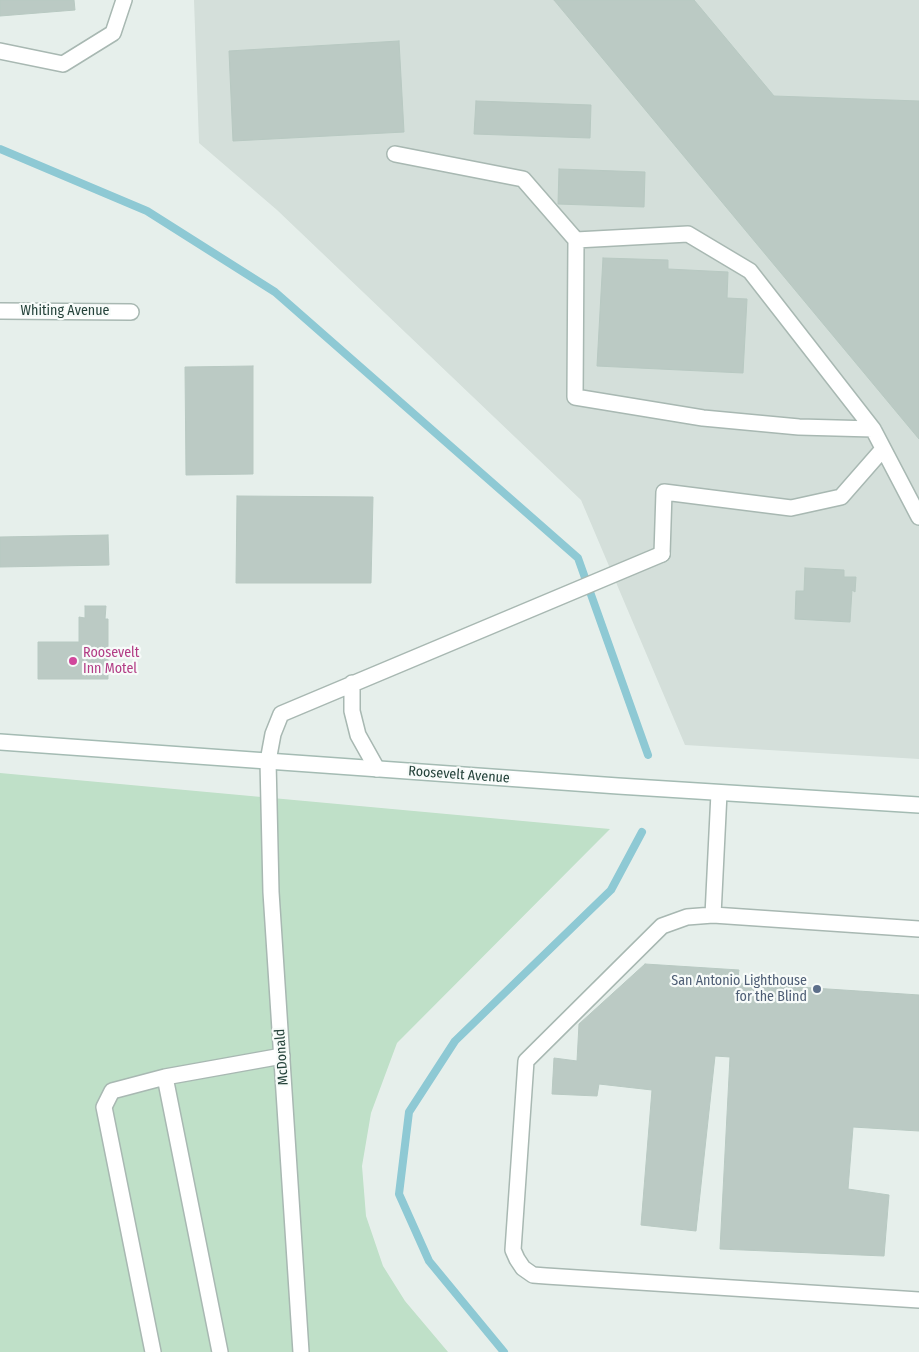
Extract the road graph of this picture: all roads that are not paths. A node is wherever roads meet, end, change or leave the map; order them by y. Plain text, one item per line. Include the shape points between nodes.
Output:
1 (124, 0) edge
2 (0, 51) edge
3 (395, 154) dead end
4 (576, 240) junction
5 (0, 311) edge
6 (131, 312) dead end
7 (873, 429) junction
8 (883, 449) junction
9 (919, 517) edge
10 (352, 683) junction
11 (0, 742) edge
12 (268, 761) junction
13 (377, 769) junction
14 (719, 793) junction
15 (919, 805) edge
16 (713, 915) junction
17 (919, 928) edge
18 (282, 1056) junction
19 (164, 1077) junction
20 (919, 1300) edge
21 (154, 1352) edge
22 (220, 1352) edge
23 (301, 1352) edge

1 - 2 street via 113,33 63,64
3 - 4 street via 523,179
4 - 7 street via 688,234 750,271
4 - 7 street via 575,398 703,418 799,427
5 - 6 street, Whiting Avenue
7 - 8 street
8 - 9 street
8 - 10 street via 841,497 791,508 664,492 662,554
10 - 12 street, McDonald via 280,714
10 - 13 street via 352,711 358,735
11 - 12 street, Roosevelt Avenue
12 - 13 street, Roosevelt Avenue
12 - 18 street, McDonald via 271,892
13 - 14 street, Roosevelt Avenue
14 - 15 street, Roosevelt Avenue
14 - 16 street
16 - 17 street
16 - 20 street via 687,916 662,926 526,1061 513,1250 517,1259 533,1275
18 - 19 street
18 - 23 street, McDonald
19 - 21 street via 112,1091 104,1107
19 - 22 street

